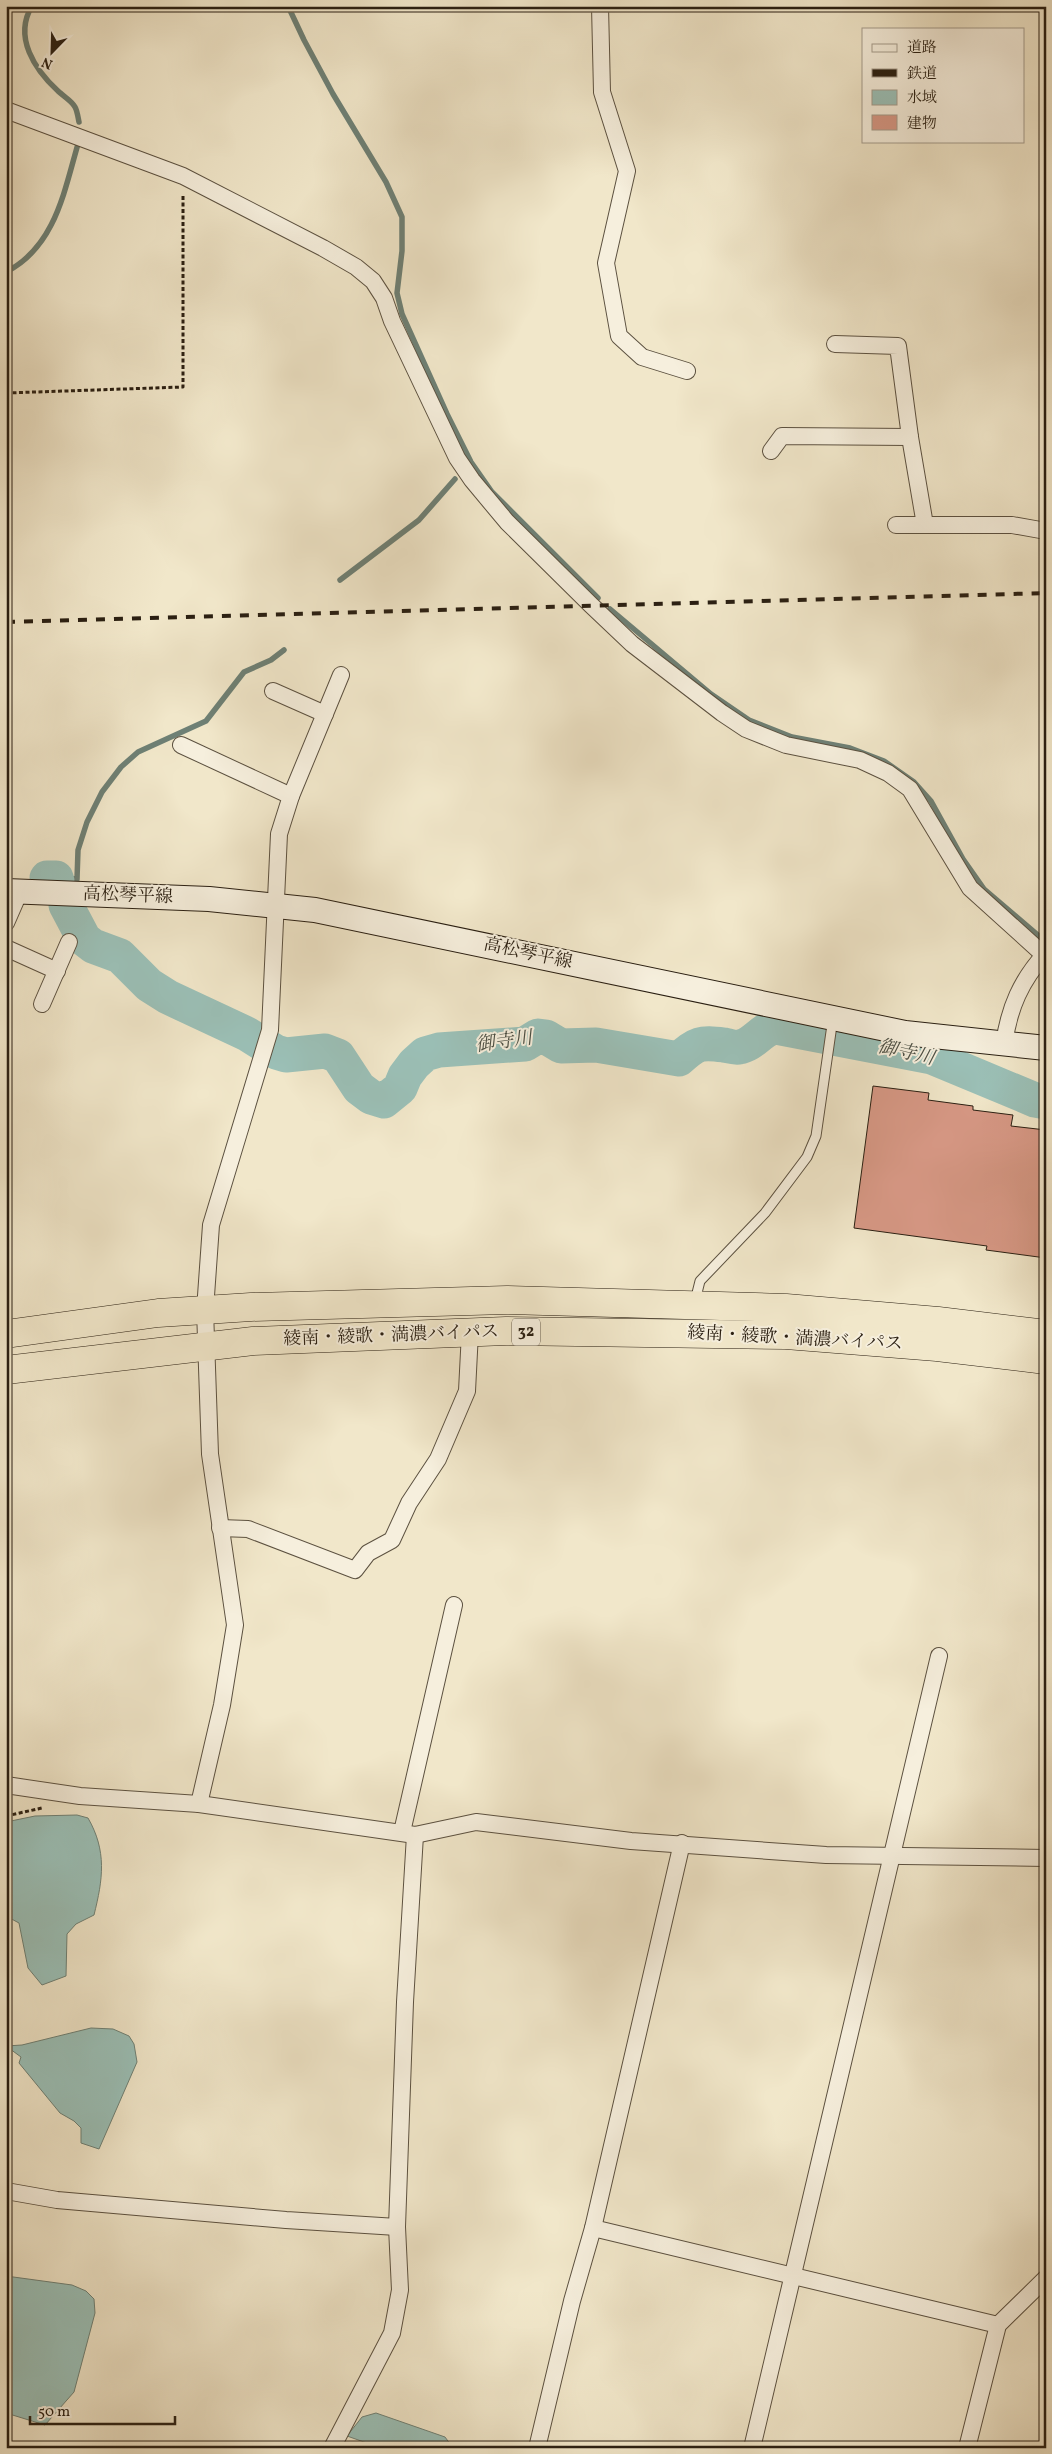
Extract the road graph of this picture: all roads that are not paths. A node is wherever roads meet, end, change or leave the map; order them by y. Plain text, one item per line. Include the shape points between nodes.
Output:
1 (600, 6) edge
2 (6, 110) edge
3 (835, 344) dead end
4 (687, 372) dead end
5 (910, 437) junction
6 (771, 451) dead end
7 (896, 525) dead end
8 (925, 525) junction
9 (1046, 531) edge
10 (341, 675) dead end
11 (273, 692) dead end
12 (325, 714) junction
13 (181, 745) dead end
14 (291, 796) junction
15 (13, 891) edge
16 (276, 904) junction
17 (6, 923) edge
18 (69, 942) dead end
19 (6, 948) edge
20 (1045, 954) edge
21 (57, 971) junction
22 (42, 1004) dead end
23 (832, 1024) junction
24 (1004, 1044) junction
25 (1046, 1048) edge
26 (694, 1306) junction
27 (205, 1310) junction
28 (470, 1332) junction
29 (6, 1334) edge
30 (1046, 1334) edge
31 (205, 1346) junction
32 (1046, 1360) edge
33 (6, 1370) edge
34 (220, 1528) junction
35 (454, 1605) dead end
36 (939, 1656) dead end
37 (6, 1785) edge
38 (199, 1804) junction
39 (408, 1834) junction
40 (682, 1844) junction
41 (890, 1857) junction
42 (1046, 1858) edge
43 (6, 2191) edge
44 (397, 2227) junction
45 (593, 2228) junction
46 (792, 2277) junction
47 (1046, 2279) edge
48 (998, 2325) junction
49 (332, 2448) edge
50 (537, 2448) edge
51 (752, 2448) edge
52 (967, 2448) edge

1 - 4 street via 602,92 627,170 606,263 619,336 642,357
2 - 20 street via 183,176 323,248 373,281 384,298 457,458 489,502 527,543 632,644 746,729 786,745 860,760 888,772 910,789 970,888
3 - 5 street via 898,346
5 - 6 street via 782,436
5 - 8 street
7 - 8 street
8 - 9 street via 1012,526
10 - 12 street
11 - 12 street
12 - 14 street
13 - 14 street
14 - 16 street via 279,834
15 - 16 main road, 高松琴平線
15 - 17 street
16 - 23 main road, 高松琴平線 via 354,917
16 - 27 street via 270,1030 211,1225
18 - 21 street
19 - 21 street
20 - 24 street via 1016,994 1007,1019
21 - 22 street
23 - 24 main road, 高松琴平線
23 - 26 lane via 816,1136 807,1157 765,1213 700,1281
24 - 25 main road, 高松琴平線
26 - 27 highway, 綾南・綾歌・満濃バイパス / 32 via 507,1300
26 - 30 highway, 綾南・綾歌・満濃バイパス / 32 via 786,1308
27 - 29 highway, 綾南・綾歌・満濃バイパス / 32 via 158,1313
27 - 31 street
28 - 31 highway, 綾南・綾歌・満濃バイパス / 32
28 - 32 highway, 綾南・綾歌・満濃バイパス / 32 via 786,1335 937,1347
28 - 34 street via 467,1391 438,1460 409,1503 392,1540 368,1553 355,1570 248,1529
31 - 33 highway, 綾南・綾歌・満濃バイパス / 32
31 - 34 street via 210,1454
34 - 38 street via 235,1625 222,1705
35 - 39 street
36 - 41 street
37 - 38 street via 80,1796
38 - 39 street
39 - 40 street via 476,1822
39 - 44 street
40 - 41 street
40 - 45 street
41 - 42 street
41 - 46 street
43 - 44 street via 57,2200
44 - 49 street via 400,2290 392,2333
45 - 46 street
45 - 50 street
46 - 48 street
46 - 51 street
47 - 48 street
48 - 52 street

